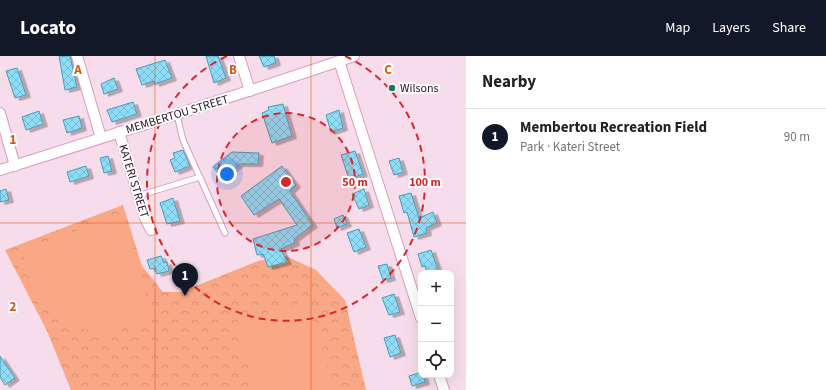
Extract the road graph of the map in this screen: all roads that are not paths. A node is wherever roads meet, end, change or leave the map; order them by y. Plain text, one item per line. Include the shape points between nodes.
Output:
1 (77, 56) edge
2 (239, 56) edge
3 (354, 56) edge
4 (339, 61) junction
5 (250, 91) junction
6 (0, 113) edge
7 (177, 115) junction
8 (119, 132) junction
9 (101, 138) junction
10 (15, 166) junction
11 (0, 170) edge
12 (200, 177) junction
13 (138, 196) junction
14 (151, 230) dead end
15 (226, 233) dead end
16 (418, 309) edge
17 (440, 378) edge
18 (444, 390) edge

1 - 9 street
2 - 5 street
3 - 4 street, MEMBERTOU STREET
4 - 5 street, MEMBERTOU STREET
4 - 16 street
5 - 7 street, MEMBERTOU STREET
6 - 10 street
7 - 8 street, MEMBERTOU STREET
7 - 12 lane via 183,140
8 - 9 street, MEMBERTOU STREET
8 - 13 street, KATERI STREET
9 - 10 street, MEMBERTOU STREET
10 - 11 street, MEMBERTOU STREET
12 - 13 lane
12 - 15 lane
13 - 14 street, KATERI STREET via 144,218
17 - 18 street

